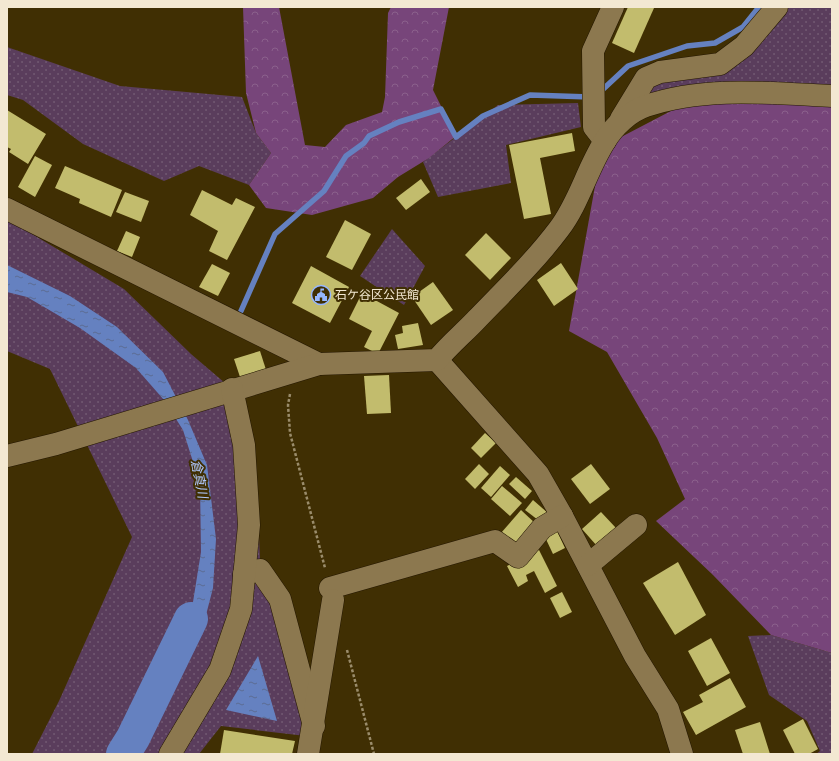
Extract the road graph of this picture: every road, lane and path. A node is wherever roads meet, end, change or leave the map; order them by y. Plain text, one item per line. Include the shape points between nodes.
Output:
1 (613, 7) edge
2 (777, 7) edge
3 (832, 96) edge
4 (618, 123) junction
5 (604, 141) junction
6 (7, 209) edge
7 (437, 360) junction
8 (319, 364) junction
9 (294, 371) junction
10 (229, 391) junction
11 (7, 456) edge
12 (562, 516) junction
13 (636, 525) dead end
14 (588, 566) junction
15 (244, 574) junction
16 (332, 594) junction
17 (346, 646) dead end
18 (314, 726) junction
19 (170, 754) edge
20 (308, 754) edge
21 (374, 754) edge
22 (682, 754) edge

1 - 5 street via 593,51 594,127
2 - 4 street via 744,46 720,64 660,72 646,78
3 - 4 street via 760,93 687,96 644,106
4 - 5 street
5 - 7 street via 560,228 539,254
6 - 8 street
7 - 8 street
7 - 12 street via 538,474
8 - 9 street
9 - 10 street
9 - 16 path via 288,405 290,433
10 - 11 street
10 - 15 street via 244,445 249,525
12 - 14 street
12 - 16 street via 542,528 518,557 495,541
13 - 14 street
14 - 22 street via 635,656 668,709
15 - 18 street via 260,570 280,599
15 - 19 street via 241,609 220,670
16 - 18 street
17 - 21 path
18 - 20 street

